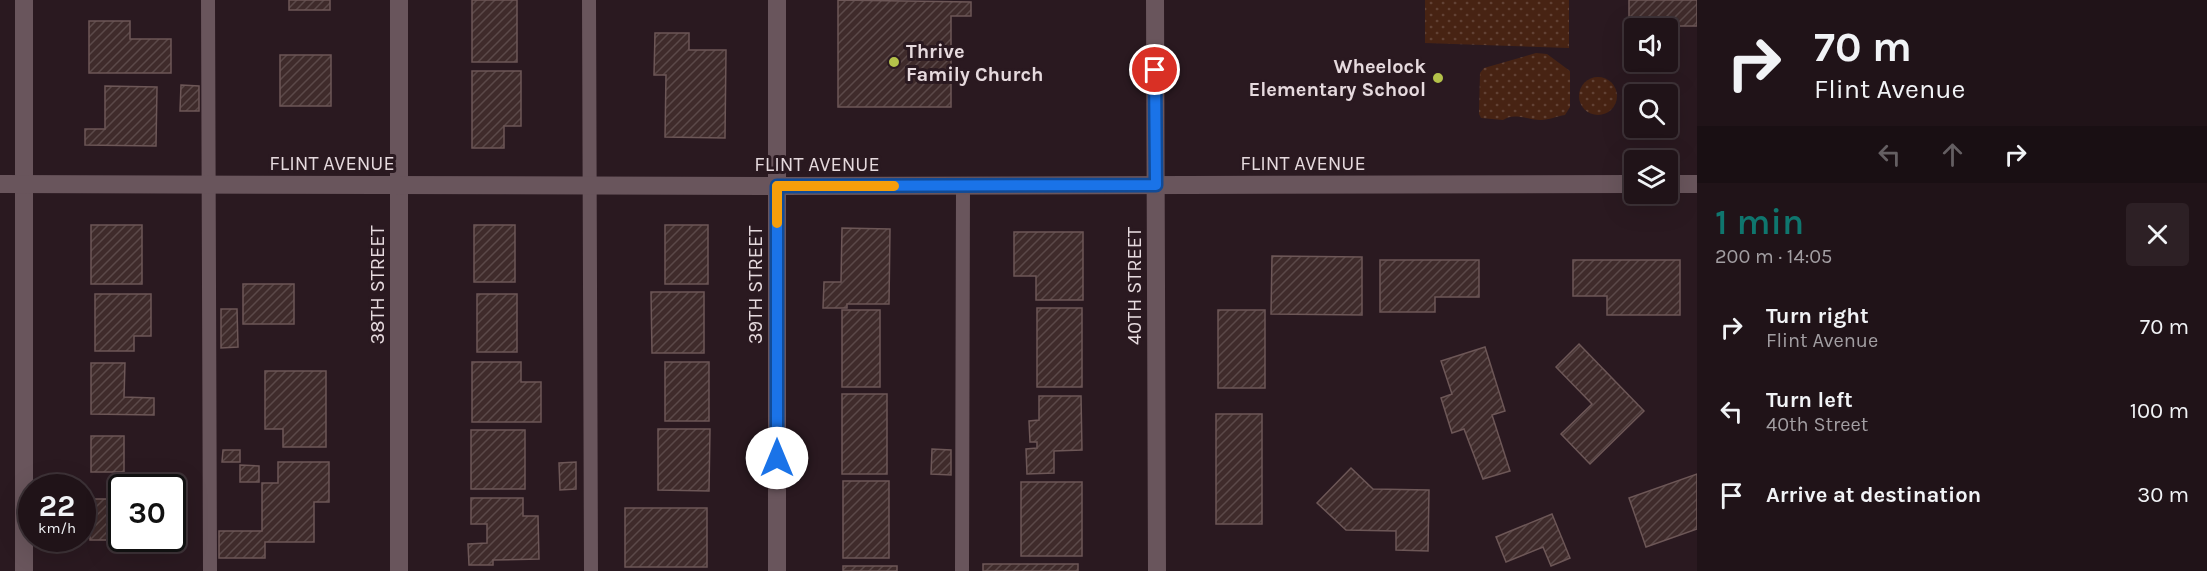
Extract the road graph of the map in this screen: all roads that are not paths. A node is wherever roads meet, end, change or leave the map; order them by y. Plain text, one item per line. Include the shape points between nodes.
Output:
1 (24, 0) edge
2 (208, 0) edge
3 (399, 0) edge
4 (589, 0) edge
5 (777, 0) edge
6 (1155, 0) edge
7 (0, 184) edge
8 (24, 184) junction
9 (1624, 184) edge
10 (1678, 184) edge
11 (1697, 184) edge
12 (208, 185) junction
13 (1156, 185) junction
14 (399, 186) junction
15 (590, 186) junction
16 (777, 186) junction
17 (963, 186) junction
18 (24, 571) edge
19 (210, 571) edge
20 (399, 571) edge
21 (591, 571) edge
22 (777, 571) edge
23 (962, 571) edge
24 (1157, 571) edge

1 - 8 street
2 - 12 lane
3 - 14 street, 38TH STREET
4 - 15 lane
5 - 16 street, 39TH STREET
6 - 13 street, 40TH STREET
7 - 8 street, FLINT AVENUE
8 - 12 street, FLINT AVENUE
8 - 18 street
9 - 13 street, FLINT AVENUE
10 - 11 street
12 - 14 street, FLINT AVENUE
12 - 19 lane
13 - 17 street, FLINT AVENUE
13 - 24 street, 40TH STREET
14 - 15 street, FLINT AVENUE
14 - 20 street, 38TH STREET
15 - 16 street, FLINT AVENUE
15 - 21 lane
16 - 17 street, FLINT AVENUE
16 - 22 street, 39TH STREET
17 - 23 lane

